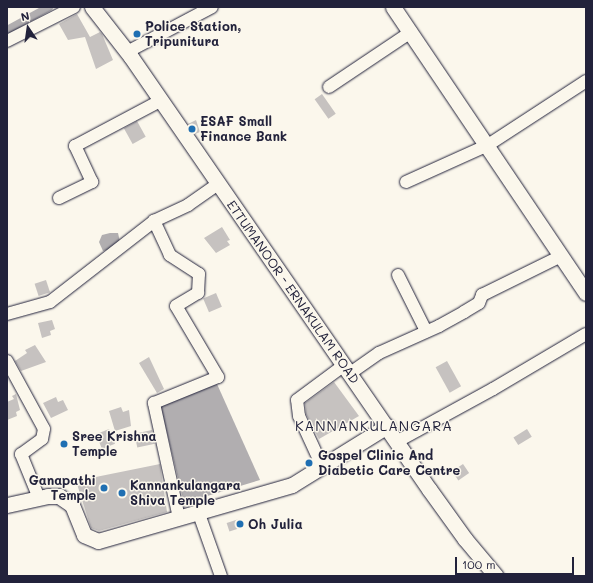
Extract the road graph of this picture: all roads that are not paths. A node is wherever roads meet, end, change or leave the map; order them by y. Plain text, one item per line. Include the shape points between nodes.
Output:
1 (74, 7) edge
2 (92, 7) edge
3 (212, 7) edge
4 (393, 7) edge
5 (411, 32) junction
6 (7, 42) edge
7 (127, 52) junction
8 (586, 81) edge
9 (329, 87) dead end
10 (162, 100) junction
11 (488, 145) junction
12 (406, 182) dead end
13 (218, 184) junction
14 (59, 198) dead end
15 (154, 221) junction
16 (561, 256) junction
17 (398, 275) dead end
18 (586, 293) edge
19 (7, 314) edge
20 (426, 331) junction
21 (586, 334) edge
22 (7, 361) edge
23 (346, 370) junction
24 (387, 426) junction
25 (398, 440) junction
26 (322, 466) junction
27 (39, 498) junction
28 (7, 505) edge
29 (199, 514) junction
30 (179, 518) junction
31 (222, 576) edge
32 (496, 576) edge

1 - 6 street
2 - 7 main road, ETTUMANOOR - ERNAKULAM ROAD
3 - 7 street
4 - 5 main road
5 - 9 street
5 - 11 main road
7 - 10 main road, ETTUMANOOR - ERNAKULAM ROAD
8 - 11 street
10 - 13 main road, ETTUMANOOR - ERNAKULAM ROAD
10 - 14 street via 75,146 92,182
11 - 12 street
11 - 16 main road
13 - 15 street via 188,205
13 - 23 main road, ETTUMANOOR - ERNAKULAM ROAD
15 - 19 street via 50,302
15 - 30 street via 170,255 199,274 198,293 176,306 218,377 154,403
16 - 18 main road
16 - 20 street via 482,295 479,302
17 - 20 street
20 - 23 street
21 - 25 street via 493,389
22 - 27 street via 44,429 42,439 21,454
23 - 24 main road, ETTUMANOOR - ERNAKULAM ROAD
23 - 26 street via 297,400 299,416
24 - 25 main road, ETTUMANOOR - ERNAKULAM ROAD
24 - 26 main road
25 - 32 main road, ETTUMANOOR - ERNAKULAM ROAD via 465,539
26 - 29 main road via 292,485
27 - 28 main road
27 - 30 main road via 48,496 67,500 84,535 98,541
29 - 30 main road
29 - 31 street

